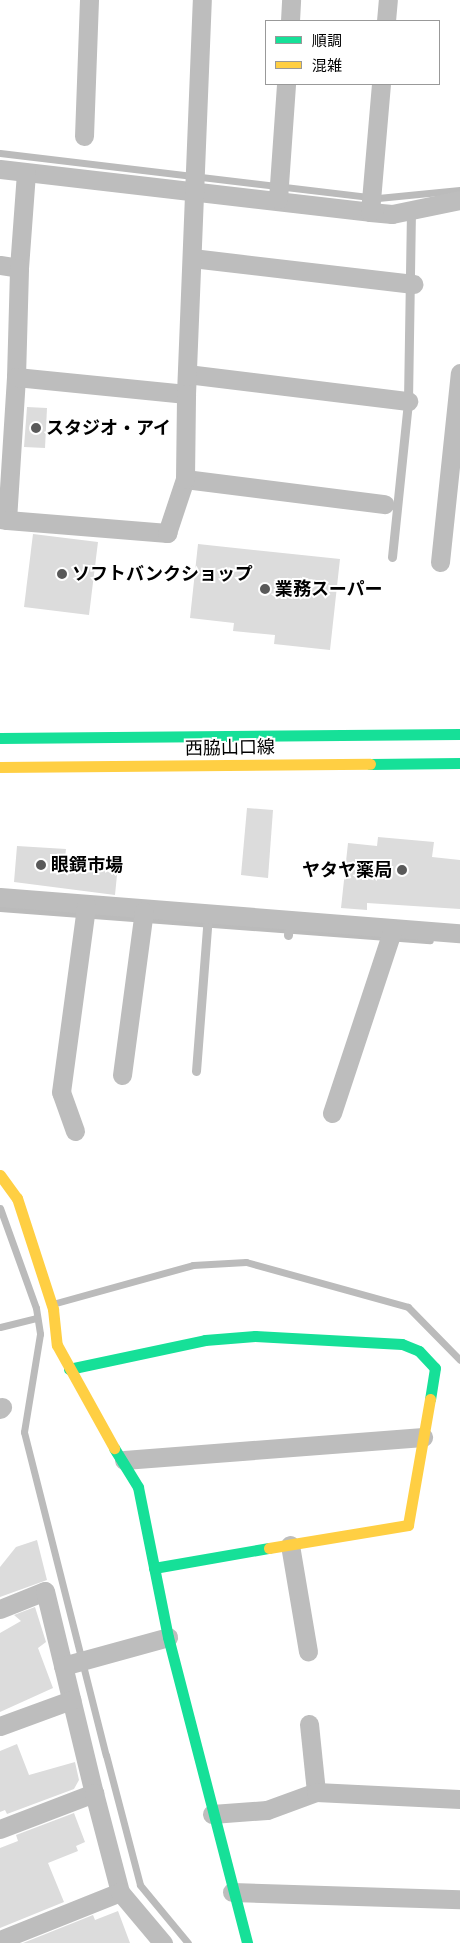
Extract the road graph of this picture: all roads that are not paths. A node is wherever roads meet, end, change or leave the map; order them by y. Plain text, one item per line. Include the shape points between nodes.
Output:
1 (89, 0) edge
2 (202, 0) edge
3 (291, 0) edge
4 (388, 0) edge
5 (290, 20) edge
6 (386, 20) edge
7 (286, 85) edge
8 (381, 85) edge
9 (84, 136) dead end
10 (0, 170) edge
11 (26, 173) junction
12 (193, 189) junction
13 (460, 198) edge
14 (278, 199) junction
15 (411, 210) junction
16 (370, 212) junction
17 (192, 258) junction
18 (0, 265) edge
19 (19, 268) junction
20 (413, 284) junction
21 (187, 374) junction
22 (460, 374) edge
23 (11, 384) edge
24 (186, 394) junction
25 (408, 402) junction
26 (185, 479) junction
27 (384, 504) dead end
28 (4, 520) edge
29 (392, 557) dead end
30 (440, 562) dead end
31 (460, 734) edge
32 (0, 738) edge
33 (460, 763) edge
34 (0, 767) edge
35 (0, 898) edge
36 (85, 914) junction
37 (143, 919) junction
38 (208, 920) junction
39 (460, 933) edge
40 (391, 936) junction
41 (196, 1071) dead end
42 (122, 1075) dead end
43 (332, 1113) dead end
44 (75, 1131) dead end
45 (0, 1175) edge
46 (69, 1369) junction
47 (423, 1437) junction
48 (124, 1460) junction
49 (290, 1545) junction
50 (154, 1568) junction
51 (0, 1609) edge
52 (168, 1637) junction
53 (308, 1651) dead end
54 (62, 1666) junction
55 (71, 1700) junction
56 (309, 1724) dead end
57 (0, 1726) edge
58 (316, 1792) junction
59 (94, 1793) junction
60 (460, 1799) edge
61 (212, 1814) junction
62 (0, 1830) edge
63 (120, 1892) junction
64 (232, 1892) junction
65 (460, 1899) edge
66 (0, 1940) edge
67 (163, 1943) edge
68 (247, 1943) edge

1 - 9 street
2 - 12 street
3 - 5 street
4 - 6 street
7 - 14 street
8 - 16 street
10 - 11 street
11 - 12 street
11 - 19 street
12 - 14 street
12 - 17 street
13 - 15 street
14 - 16 street
15 - 16 street
15 - 20 lane
17 - 20 street
17 - 21 street
18 - 19 street
19 - 23 street
20 - 25 lane
21 - 24 street
21 - 25 street
22 - 30 street
23 - 24 street
23 - 28 street
24 - 26 street
25 - 29 lane
26 - 27 street
26 - 28 street via 167,533
31 - 32 street, 西脇山口線
33 - 34 street, 西脇山口線
35 - 36 street
36 - 37 street
36 - 44 street via 61,1092
37 - 38 street
37 - 42 street
38 - 40 street
38 - 41 lane
39 - 40 street
40 - 43 street
45 - 46 street via 17,1198 50,1297 57,1345
46 - 47 street via 205,1340 255,1336 402,1344 419,1351 434,1368
46 - 48 street
47 - 48 street
47 - 49 street via 408,1525
48 - 50 street via 138,1487
49 - 50 street
49 - 53 street
50 - 52 street
51 - 54 street via 45,1591
52 - 54 street
52 - 61 street
54 - 55 street
55 - 57 street
55 - 59 street
56 - 58 street
58 - 60 street
58 - 61 street via 267,1810
59 - 62 street
59 - 63 street
61 - 64 street
63 - 66 street
63 - 67 street
64 - 65 street
64 - 68 street

